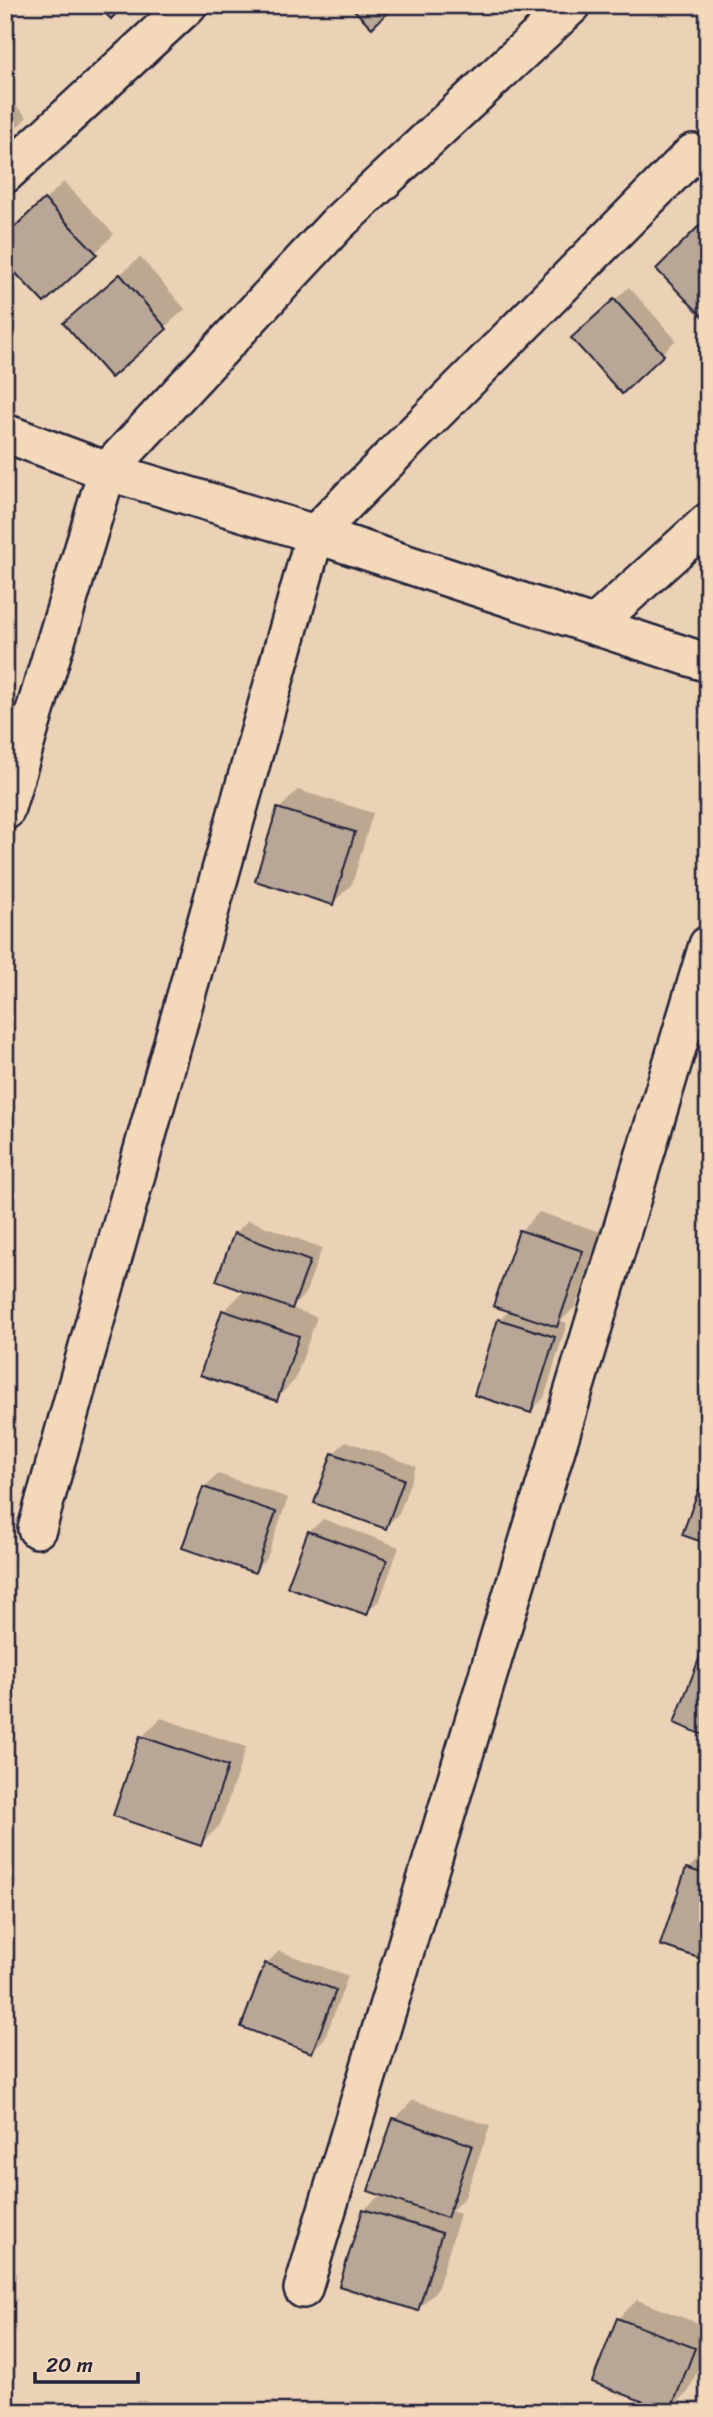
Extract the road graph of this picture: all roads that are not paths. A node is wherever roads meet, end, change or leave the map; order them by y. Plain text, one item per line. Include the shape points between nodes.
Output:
1 (188, 5) edge
2 (572, 5) edge
3 (693, 153) dead end
4 (5, 174) edge
5 (5, 433) edge
6 (107, 471) junction
7 (708, 522) edge
8 (315, 534) junction
9 (594, 625) junction
10 (708, 663) edge
11 (5, 811) edge
12 (708, 946) edge
13 (37, 1530) dead end
14 (303, 2289) dead end

1 - 4 street
2 - 6 street via 337,224
3 - 8 street
5 - 6 street
6 - 8 street
6 - 11 street
7 - 9 street
8 - 9 street
8 - 13 street
9 - 10 street
12 - 14 street

